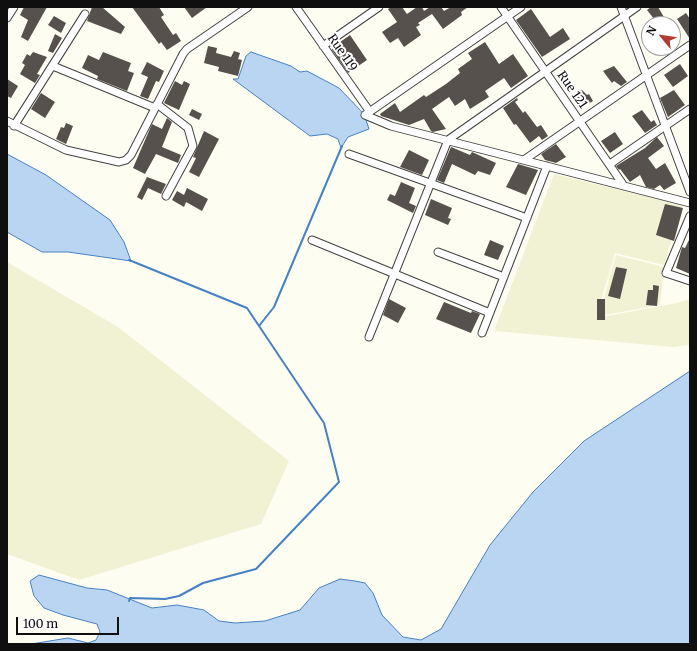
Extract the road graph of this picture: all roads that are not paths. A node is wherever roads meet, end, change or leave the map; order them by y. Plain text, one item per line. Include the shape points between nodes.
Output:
1 (14, 7) edge
2 (248, 7) edge
3 (296, 7) edge
4 (379, 7) edge
5 (501, 7) edge
6 (521, 7) edge
7 (621, 7) edge
8 (636, 7) edge
9 (85, 14) dead end
10 (508, 16) junction
11 (624, 16) junction
12 (7, 18) edge
13 (690, 45) edge
14 (323, 46) junction
15 (53, 66) junction
16 (545, 70) junction
17 (646, 75) junction
18 (156, 106) junction
19 (690, 109) edge
20 (367, 114) junction
21 (7, 121) edge
22 (580, 121) junction
23 (14, 126) junction
24 (665, 126) junction
25 (448, 140) junction
26 (349, 154) dead end
27 (524, 160) junction
28 (610, 164) junction
29 (547, 166) junction
30 (430, 184) junction
31 (624, 186) junction
32 (690, 192) edge
33 (166, 196) dead end
34 (690, 204) edge
35 (690, 216) edge
36 (527, 218) junction
37 (312, 240) dead end
38 (438, 252) dead end
39 (394, 274) junction
40 (504, 277) junction
41 (690, 281) edge
42 (490, 313) junction
43 (482, 333) dead end
44 (369, 337) dead end

1 - 12 street
2 - 18 street via 187,49
3 - 14 street, Rue 119
4 - 14 street
5 - 10 street, Rue 121
6 - 10 street
7 - 11 street
8 - 11 street
9 - 15 street
10 - 16 street, Rue 121
10 - 20 street
11 - 16 street
11 - 17 street
13 - 17 street
14 - 20 street, Rue 119
15 - 18 street
15 - 23 street
16 - 22 street, Rue 121
16 - 25 street
17 - 22 street
17 - 24 street
18 - 23 street via 131,155 119,162 66,150
18 - 33 street via 188,128 193,146
19 - 24 street
20 - 25 street via 391,126
21 - 23 street
22 - 27 street
22 - 28 street, Rue 121
24 - 28 street
24 - 32 street
25 - 27 street
25 - 30 street
26 - 30 street
27 - 29 street
28 - 31 street, Rue 121
29 - 31 street
29 - 36 street
30 - 36 street
30 - 39 street
31 - 34 street
35 - 41 street via 666,273
36 - 40 street
37 - 39 street
38 - 40 street
39 - 42 street
39 - 44 street
40 - 42 street
42 - 43 street

